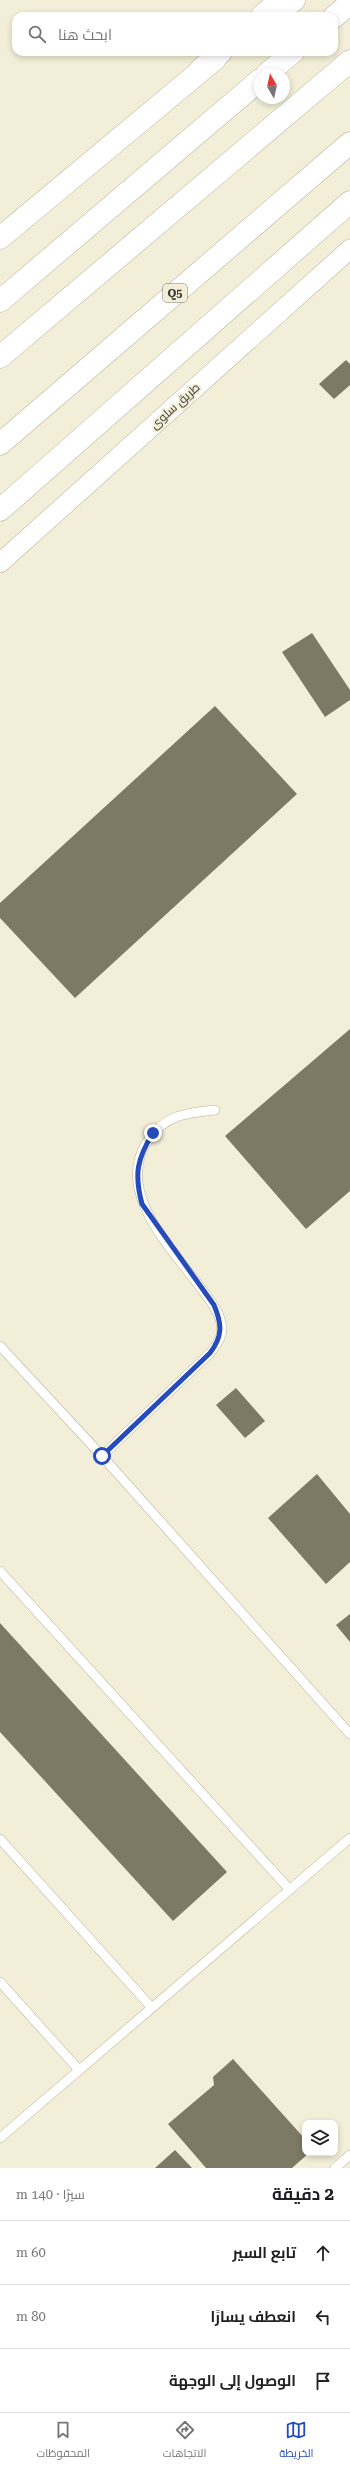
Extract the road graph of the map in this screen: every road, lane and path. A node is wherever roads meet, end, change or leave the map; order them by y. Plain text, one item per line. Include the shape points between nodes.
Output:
1 (280, 0) edge
2 (294, 0) edge
3 (350, 3) edge
4 (266, 12) edge
5 (278, 12) edge
6 (338, 14) edge
7 (216, 56) edge
8 (219, 56) edge
9 (287, 56) edge
10 (350, 61) edge
11 (274, 68) edge
12 (200, 70) junction
13 (254, 85) edge
14 (350, 143) edge
15 (350, 202) edge
16 (0, 238) edge
17 (350, 250) edge
18 (0, 301) edge
19 (0, 358) edge
20 (0, 444) edge
21 (0, 510) edge
22 (0, 563) edge
23 (215, 1110) dead end
24 (0, 1346) edge
25 (102, 1456) junction
26 (0, 1572) edge
27 (350, 1734) edge
28 (350, 1838) edge
29 (0, 1839) edge
30 (290, 1890) junction
31 (0, 1982) edge
32 (152, 2008) junction
33 (79, 2070) junction
34 (0, 2138) edge
35 (350, 2155) edge
36 (335, 2168) edge

1 - 4 main road
2 - 5 main road
3 - 6 main road
7 - 12 main road
8 - 12 main road
9 - 11 main road
10 - 19 main road
12 - 16 main road
13 - 18 main road
14 - 20 main road, Q5
15 - 21 main road
17 - 22 street, طريق سلوى
23 - 25 lane via 184,1113 153,1133 143,1149 137,1167 137,1186 142,1204 152,1220 214,1305 221,1324 221,1334 210,1353
24 - 25 lane
25 - 27 lane
26 - 30 lane
28 - 30 lane
29 - 32 lane
30 - 32 lane
31 - 33 lane
32 - 33 lane
33 - 34 lane
35 - 36 lane

